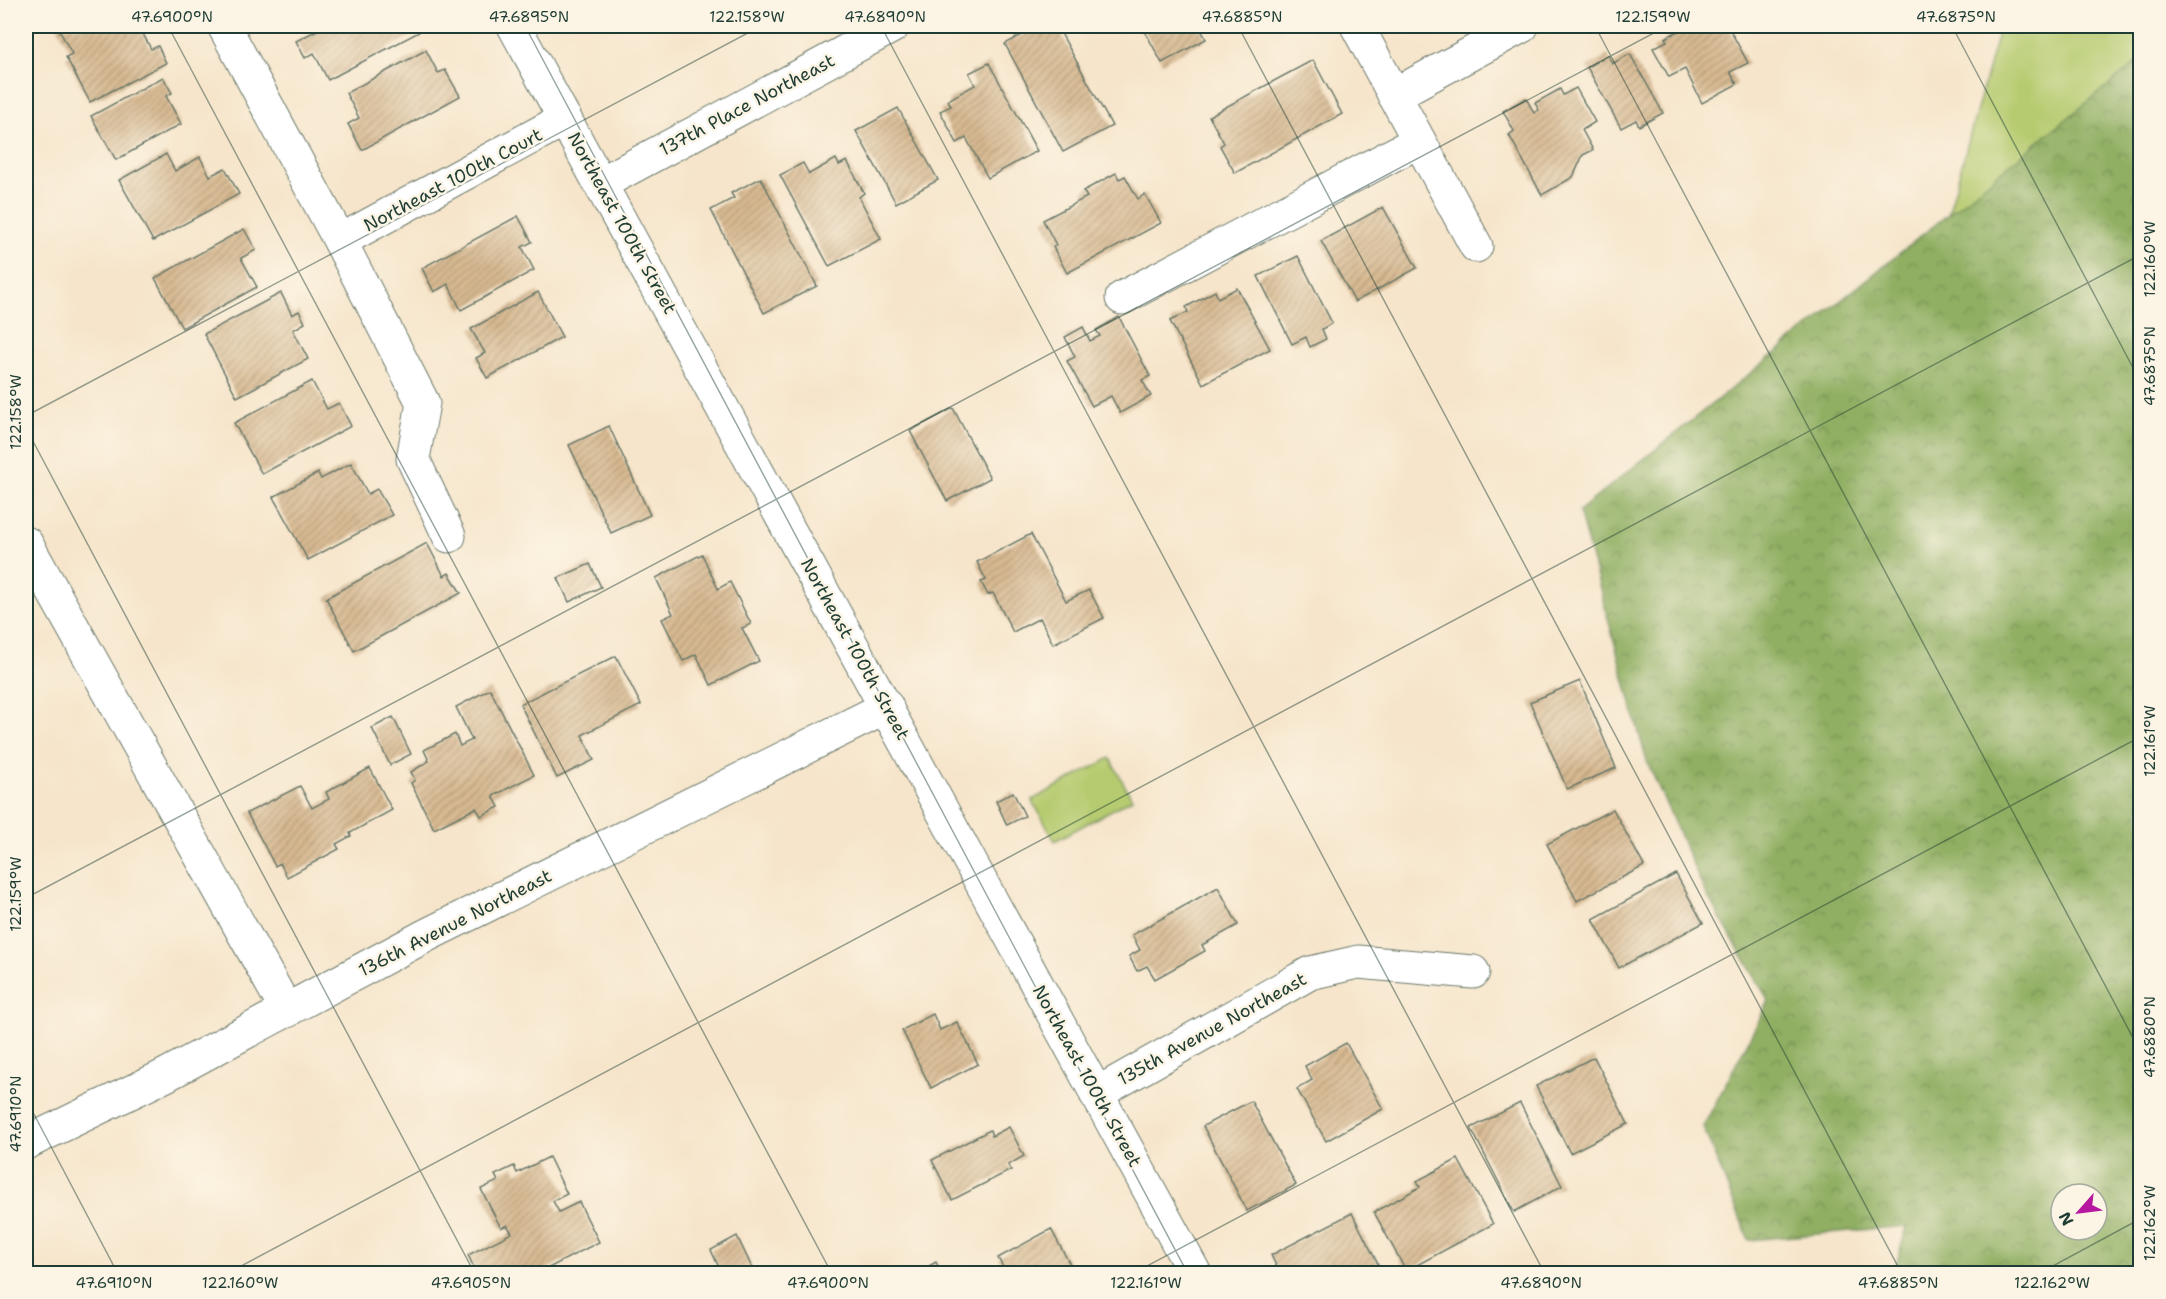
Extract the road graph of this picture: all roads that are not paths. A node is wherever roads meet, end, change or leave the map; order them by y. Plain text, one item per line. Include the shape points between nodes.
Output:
1 (224, 26) edge
2 (514, 26) edge
3 (893, 26) edge
4 (1357, 26) edge
5 (1522, 26) edge
6 (1394, 95) junction
7 (565, 119) junction
8 (1419, 141) junction
9 (600, 184) junction
10 (340, 241) junction
11 (1476, 246) dead end
12 (1122, 298) dead end
13 (449, 536) dead end
14 (26, 543) edge
15 (886, 707) junction
16 (1473, 972) dead end
17 (287, 1011) junction
18 (1096, 1094) junction
19 (26, 1143) edge
20 (1195, 1274) edge

1 - 10 street
2 - 7 street, Northeast 100th Street
3 - 9 street, 137th Place Northeast
4 - 6 street
5 - 6 street
6 - 8 street
7 - 9 street, Northeast 100th Street
7 - 10 street, Northeast 100th Court
8 - 11 street
8 - 12 street
9 - 15 street, Northeast 100th Street
10 - 13 street via 423,403 413,459
14 - 17 street
15 - 17 street, 136th Avenue Northeast via 425,936
15 - 18 street, Northeast 100th Street
16 - 18 street, 135th Avenue Northeast via 1358,962 1310,972
17 - 19 street, 136th Avenue Northeast
18 - 20 street, Northeast 100th Street

